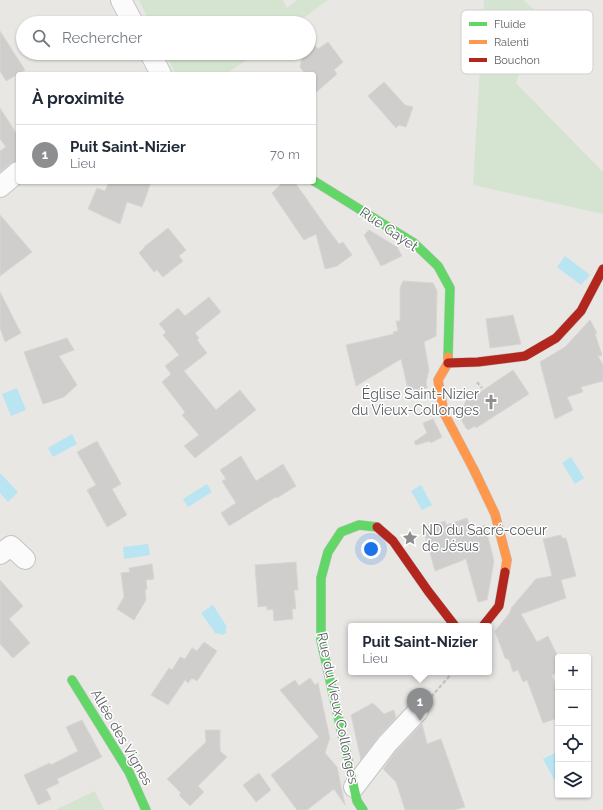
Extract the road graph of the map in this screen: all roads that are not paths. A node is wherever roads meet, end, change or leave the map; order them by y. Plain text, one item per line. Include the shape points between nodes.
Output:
1 (121, 0) edge
2 (130, 16) edge
3 (154, 60) edge
4 (160, 72) edge
5 (16, 174) edge
6 (316, 182) edge
7 (0, 186) edge
8 (603, 269) edge
9 (448, 363) junction
10 (0, 554) edge
11 (25, 559) dead end
12 (452, 623) edge
13 (485, 623) edge
14 (72, 680) dead end
15 (418, 711) road end
16 (355, 802) edge
17 (146, 810) edge

1 - 2 street
3 - 4 street
5 - 7 street
6 - 9 street, Rue Gayet via 414,243 438,266 450,288
8 - 9 street via 581,312 556,338 525,356
9 - 13 street via 438,380 444,413 495,514 507,560 499,606
10 - 11 street via 11,546
12 - 16 street, Rue du Vieux Collonges via 394,541 379,527 359,525 341,532 328,552 321,578 321,640
14 - 17 street, Allée des Vignes via 129,772
15 - 16 street via 387,744

